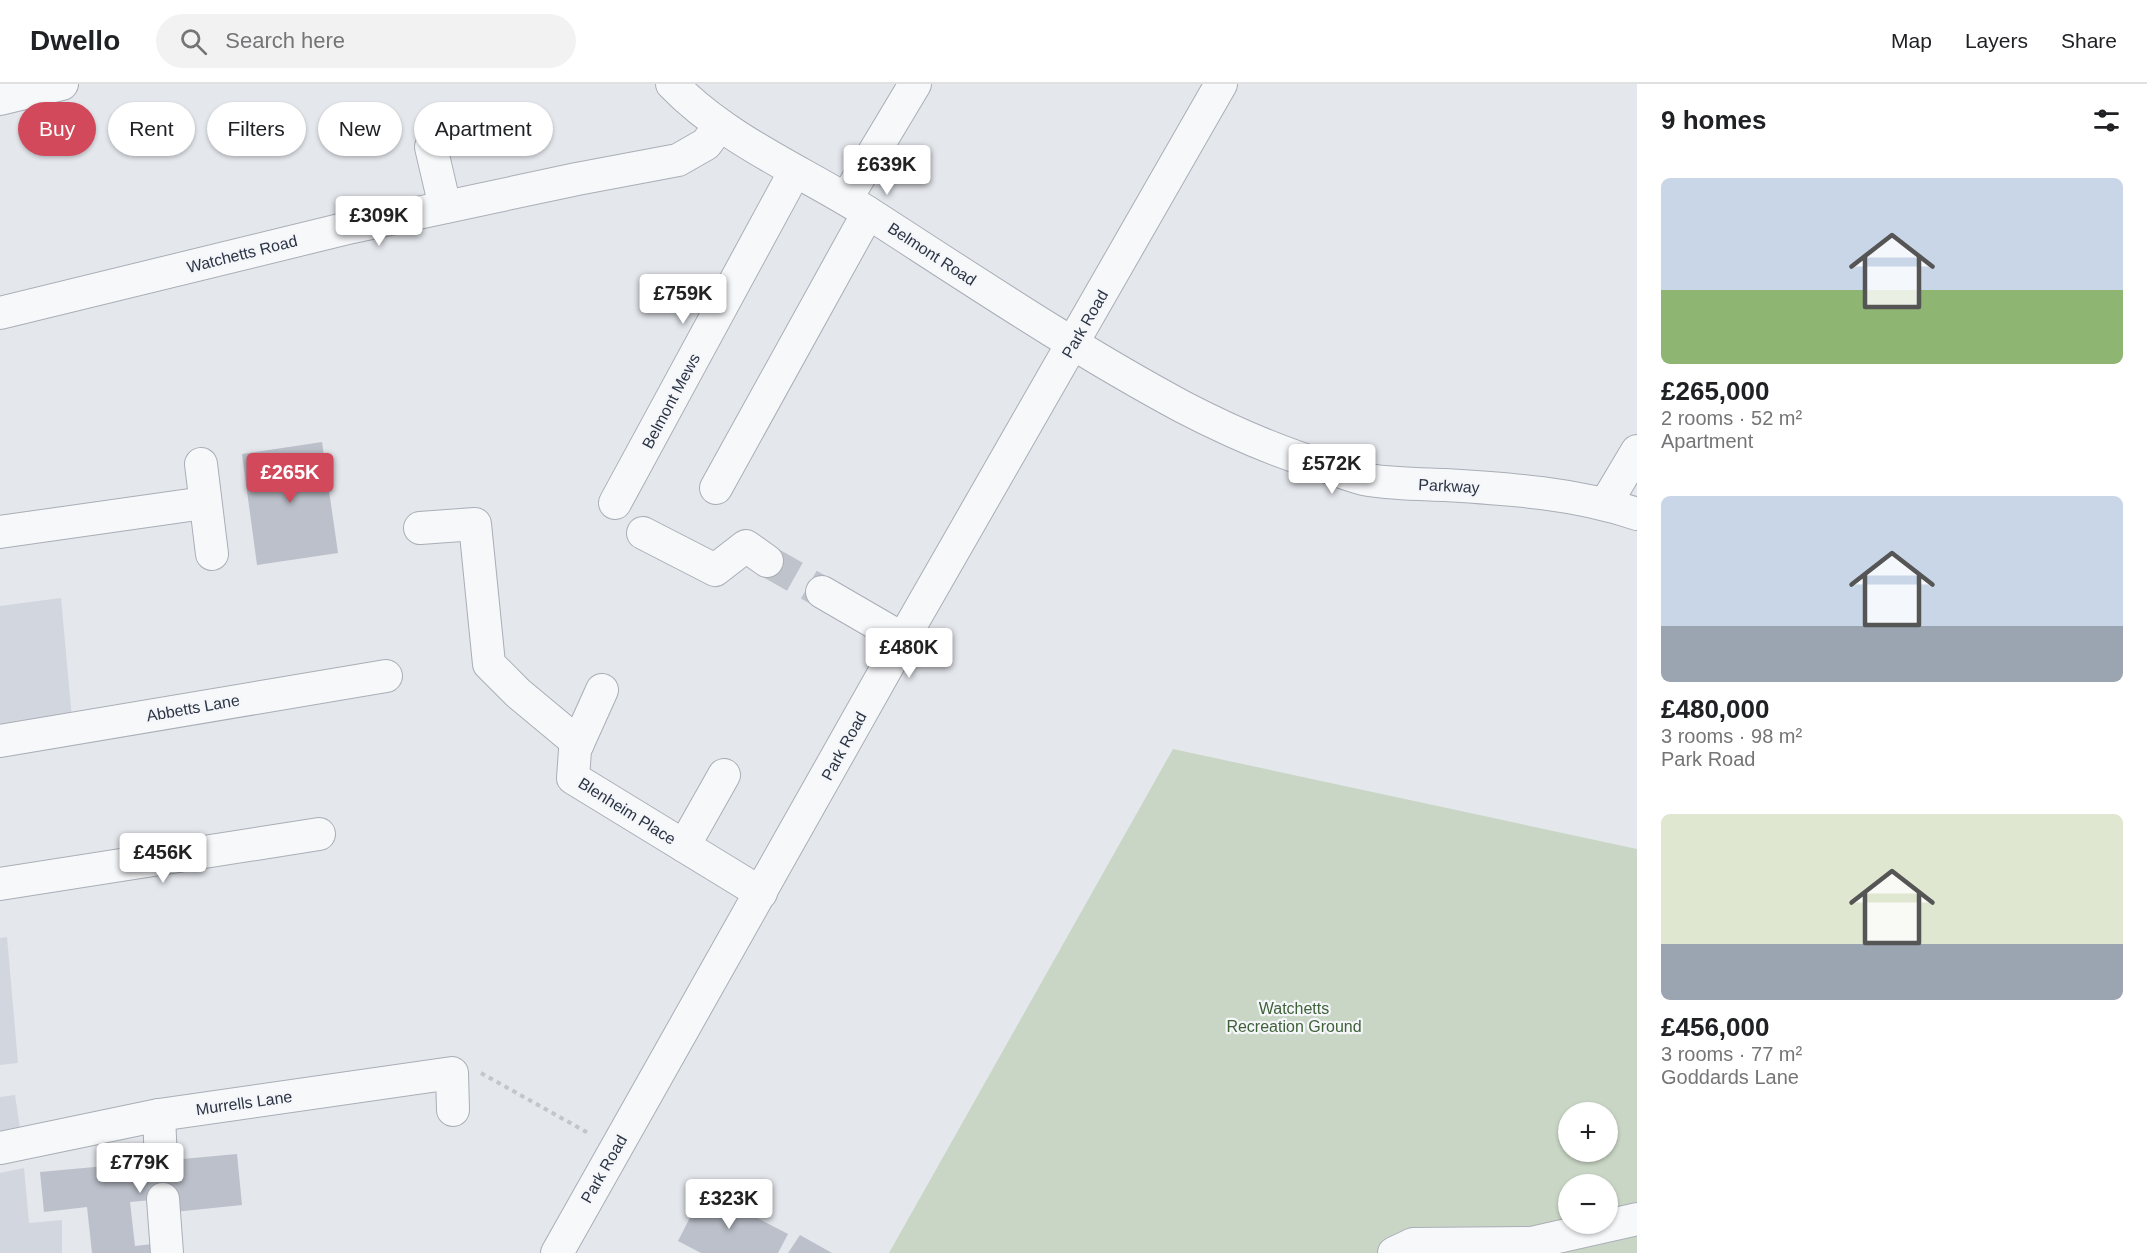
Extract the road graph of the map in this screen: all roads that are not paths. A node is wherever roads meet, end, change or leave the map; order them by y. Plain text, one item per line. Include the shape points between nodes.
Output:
1 (63, 84) edge
2 (672, 84) edge
3 (915, 84) edge
4 (1221, 84) edge
5 (0, 99) edge
6 (720, 125) junction
7 (433, 156) edge
8 (795, 171) junction
9 (857, 206) junction
10 (445, 207) junction
11 (0, 313) edge
12 (1073, 345) junction
13 (1637, 451) edge
14 (201, 464) dead end
15 (716, 488) dead end
16 (204, 503) junction
17 (615, 503) dead end
18 (1606, 503) junction
19 (1637, 513) edge
20 (420, 528) dead end
21 (0, 532) edge
22 (643, 534) dead end
23 (212, 554) dead end
24 (766, 561) tunnel mouth
25 (822, 592) tunnel mouth
26 (903, 639) junction
27 (386, 676) dead end
28 (602, 690) dead end
29 (43, 714) dead end
30 (0, 722) edge
31 (0, 741) edge
32 (578, 742) junction
33 (724, 775) dead end
34 (319, 834) dead end
35 (684, 846) junction
36 (0, 884) edge
37 (761, 894) junction
38 (453, 1110) dead end
39 (159, 1115) junction
40 (0, 1148) edge
41 (161, 1162) dead end
42 (163, 1199) dead end
43 (1637, 1219) edge
44 (563, 1251) edge
45 (167, 1253) edge
46 (1394, 1253) edge

1 - 5 street
2 - 6 street, Belmont Road
3 - 9 street
4 - 12 street, Park Road
6 - 8 street, Belmont Road
6 - 10 street, Watchetts Road via 706,144 678,160
7 - 10 street
8 - 9 street, Belmont Road
8 - 17 street, Belmont Mews
9 - 12 street, Belmont Road
9 - 15 street
10 - 11 street, Watchetts Road
12 - 18 street, Parkway via 1235,434 1369,480 1498,488
12 - 26 street, Park Road
13 - 18 street
14 - 16 street
16 - 21 street
16 - 23 street
18 - 19 street, Parkway
20 - 32 street via 475,524 489,664
22 - 24 street via 715,570 746,546
25 - 26 street
26 - 37 street, Park Road
27 - 31 street, Abbetts Lane
28 - 32 street, Blenheim Place
29 - 30 street
32 - 35 street, Blenheim Place via 573,778
33 - 35 street
34 - 36 street
35 - 37 street, Blenheim Place
37 - 44 street, Park Road
38 - 39 street, Murrells Lane via 452,1073
39 - 40 street, Murrells Lane
39 - 41 street
42 - 45 street
43 - 46 street via 1531,1243 1413,1244

